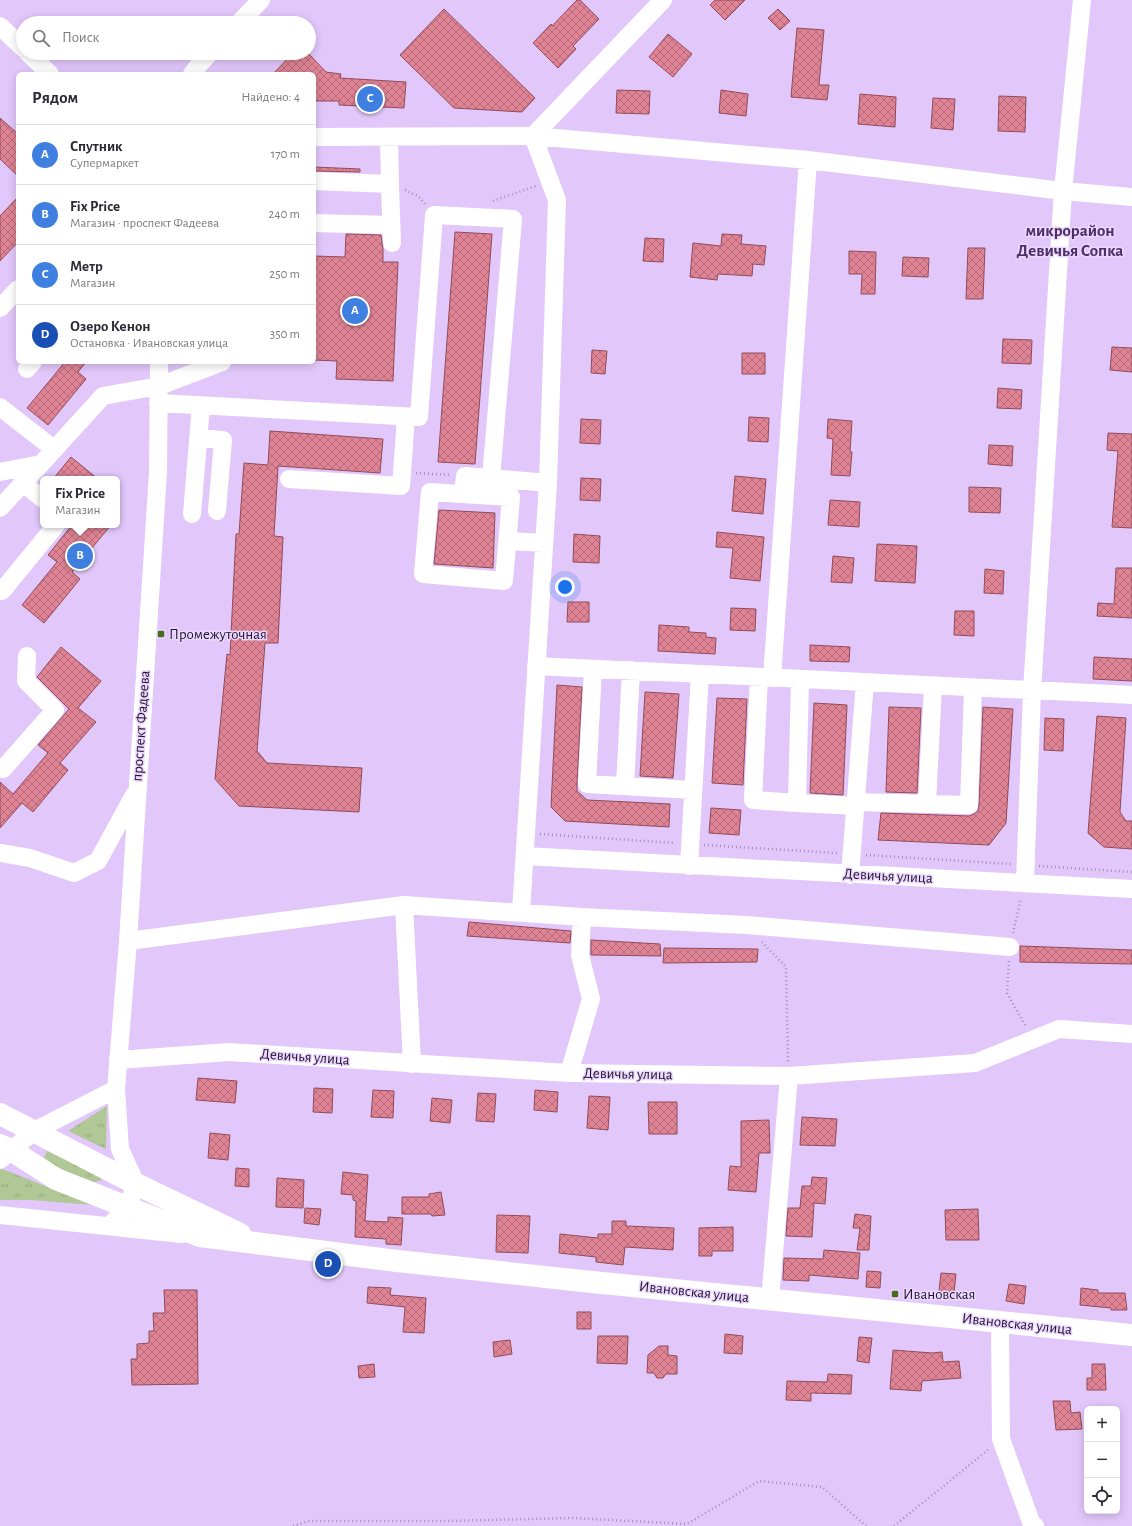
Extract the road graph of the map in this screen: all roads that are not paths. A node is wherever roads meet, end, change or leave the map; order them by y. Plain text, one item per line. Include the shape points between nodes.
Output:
1 (261, 0) edge
2 (663, 0) edge
3 (1082, 0) edge
4 (246, 16) edge
5 (0, 26) edge
6 (16, 41) edge
7 (35, 60) edge
8 (204, 60) edge
9 (48, 72) edge
10 (193, 72) edge
11 (532, 136) junction
12 (316, 137) edge
13 (389, 137) junction
14 (808, 160) junction
15 (316, 181) edge
16 (390, 184) junction
17 (1063, 191) junction
18 (1132, 197) edge
19 (316, 223) edge
20 (391, 225) junction
21 (392, 243) dead end
22 (16, 290) edge
23 (0, 308) edge
24 (159, 364) edge
25 (210, 364) edge
26 (199, 366) edge
27 (159, 394) junction
28 (201, 405) junction
29 (0, 407) edge
30 (406, 417) junction
31 (199, 438) junction
32 (54, 449) junction
33 (41, 464) junction
34 (0, 472) edge
35 (492, 478) junction
36 (289, 479) dead end
37 (23, 483) junction
38 (548, 483) junction
39 (463, 494) junction
40 (40, 497) edge
41 (0, 508) edge
42 (217, 511) dead end
43 (192, 514) dead end
44 (54, 528) edge
45 (507, 541) junction
46 (544, 543) junction
47 (0, 589) edge
48 (27, 656) dead end
49 (536, 666) junction
50 (593, 669) junction
51 (631, 670) junction
52 (700, 674) junction
53 (765, 677) junction
54 (800, 679) junction
55 (866, 682) junction
56 (933, 686) junction
57 (973, 688) junction
58 (1032, 691) junction
59 (1132, 695) edge
60 (0, 767) edge
61 (625, 786) junction
62 (137, 789) junction
63 (693, 790) junction
64 (796, 803) junction
65 (856, 804) junction
66 (927, 804) junction
67 (0, 853) edge
68 (525, 856) junction
69 (689, 866) junction
70 (1025, 874) junction
71 (850, 875) junction
72 (1132, 889) edge
73 (404, 905) junction
74 (521, 912) junction
75 (582, 917) junction
76 (128, 941) junction
77 (1010, 947) dead end
78 (1132, 1034) edge
79 (118, 1060) junction
80 (412, 1064) junction
81 (569, 1074) junction
82 (789, 1076) junction
83 (116, 1089) junction
84 (0, 1114) edge
85 (34, 1131) junction
86 (4, 1152) edge
87 (136, 1184) junction
88 (127, 1208) junction
89 (0, 1215) edge
90 (109, 1226) junction
91 (200, 1236) junction
92 (258, 1243) junction
93 (770, 1300) junction
94 (1000, 1323) junction
95 (1132, 1335) edge
96 (1035, 1526) edge

1 - 4 street
2 - 11 street
3 - 17 street
5 - 6 street
7 - 9 street
8 - 10 street
11 - 13 street
11 - 14 street
11 - 38 street via 557,200
12 - 13 street
13 - 16 street
14 - 17 street
14 - 53 street
15 - 16 street
16 - 20 street
17 - 18 street
17 - 58 street
19 - 20 street
20 - 21 street
22 - 23 street
24 - 27 street, проспект Фадеева
25 - 26 street
26 - 27 street
27 - 28 street
27 - 32 street via 103,396
27 - 62 street, проспект Фадеева via 158,472
28 - 30 street
28 - 31 street
29 - 32 street
30 - 35 street via 419,417 434,215 513,219
30 - 36 street via 401,486
31 - 42 street via 223,440
31 - 43 street
32 - 33 street
33 - 34 street
33 - 37 street
35 - 38 street
35 - 39 street via 465,476
37 - 40 street
37 - 41 street
38 - 46 street
39 - 45 street via 511,497
39 - 45 street via 430,492 423,574 504,581
44 - 47 street via 2,591
45 - 46 street
46 - 49 street
48 - 60 street via 26,681 55,710 3,769
49 - 50 street
49 - 68 street
50 - 51 street
50 - 61 street via 587,784
51 - 52 street
51 - 61 street
52 - 53 street
52 - 63 street
53 - 54 street
53 - 64 street via 753,800
54 - 55 street
54 - 64 street
55 - 56 street
55 - 65 street
56 - 57 street
56 - 66 street
57 - 58 street
57 - 66 street via 968,805
58 - 59 street
58 - 70 street
61 - 63 street
62 - 67 street via 98,861 74,873 30,858
62 - 76 street, проспект Фадеева
63 - 69 street
64 - 65 street
65 - 66 street
65 - 71 street
68 - 69 street, Девичья улица
68 - 74 street
69 - 71 street, Девичья улица
70 - 71 street, Девичья улица
70 - 72 street, Девичья улица
73 - 74 street
73 - 76 street
73 - 80 street
74 - 75 street
75 - 77 street via 746,925
75 - 81 street via 580,955 591,999
76 - 79 street, проспект Фадеева
78 - 82 street, Девичья улица via 1059,1029 975,1063
79 - 80 street, Девичья улица via 229,1052
79 - 83 street, проспект Фадеева
80 - 81 street, Девичья улица
81 - 82 street, Девичья улица
82 - 93 street
83 - 85 street
83 - 87 street, проспект Фадеева via 120,1149
84 - 85 main road
85 - 86 street
85 - 87 main road
86 - 88 main road, Ивановская улица via 56,1179
87 - 88 street
87 - 92 main road
88 - 90 street
88 - 91 main road, Ивановская улица
89 - 90 street
90 - 91 street
91 - 92 main road, Ивановская улица
92 - 93 main road, Ивановская улица via 397,1261
93 - 94 main road, Ивановская улица
94 - 95 main road, Ивановская улица
94 - 96 street via 1001,1439 1031,1522

